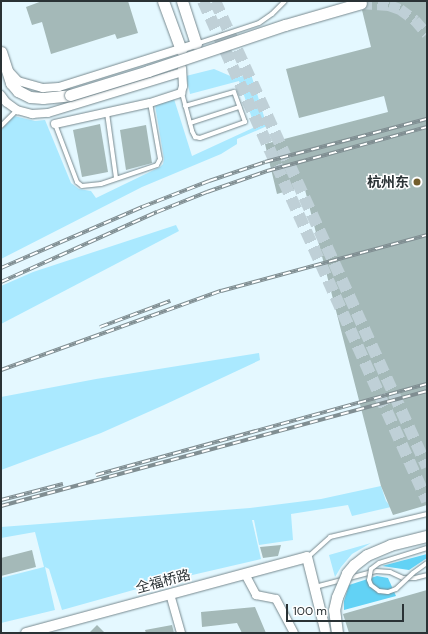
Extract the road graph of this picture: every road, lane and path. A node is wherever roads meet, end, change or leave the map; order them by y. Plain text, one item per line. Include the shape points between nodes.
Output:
1 (163, 1) edge
2 (182, 1) edge
3 (284, 1) edge
4 (361, 3) dead end
5 (196, 44) junction
6 (181, 50) junction
7 (1, 52) edge
8 (4, 66) junction
9 (182, 72) junction
10 (182, 93) junction
11 (1, 95) edge
12 (150, 103) junction
13 (185, 106) junction
14 (239, 107) junction
15 (17, 110) junction
16 (107, 112) junction
17 (190, 123) junction
18 (55, 124) joint
19 (1, 126) edge
20 (116, 178) junction
21 (427, 514) edge
22 (427, 536) edge
23 (427, 548) edge
24 (307, 557) junction
25 (427, 563) edge
26 (245, 574) junction
27 (427, 574) edge
28 (315, 587) junction
29 (170, 594) junction
30 (26, 633) edge
31 (181, 633) edge
32 (294, 633) edge
33 (326, 633) edge
34 (337, 633) edge

1 - 6 main road
2 - 5 main road
3 - 5 lane via 259,23
4 - 8 main road, bridge via 70,95 30,97 18,91
5 - 6 street
6 - 8 street via 59,87 43,88 18,81
6 - 9 street
7 - 8 main road
9 - 10 street
9 - 15 street via 55,111 32,114
10 - 12 street
10 - 13 lane
11 - 15 street
12 - 16 street
12 - 20 lane via 160,159 157,165
13 - 14 lane via 234,92
13 - 17 lane
14 - 17 lane
14 - 17 lane via 245,122 200,138 195,137
15 - 19 lane
16 - 18 street
16 - 20 lane
18 - 20 lane via 77,182 82,186 101,184
21 - 24 lane via 330,537
22 - 34 main road, bridge via 390,545 354,565 347,573 336,597 334,610
23 - 25 lane, bridge via 379,563 371,569 369,580 379,591 388,592 396,589
24 - 26 street, 全福桥路
24 - 28 street
26 - 29 street, 全福桥路
26 - 32 street via 256,595 276,599
27 - 28 lane via 403,578 390,572 376,571
28 - 33 street
29 - 30 street, 全福桥路
29 - 31 street

